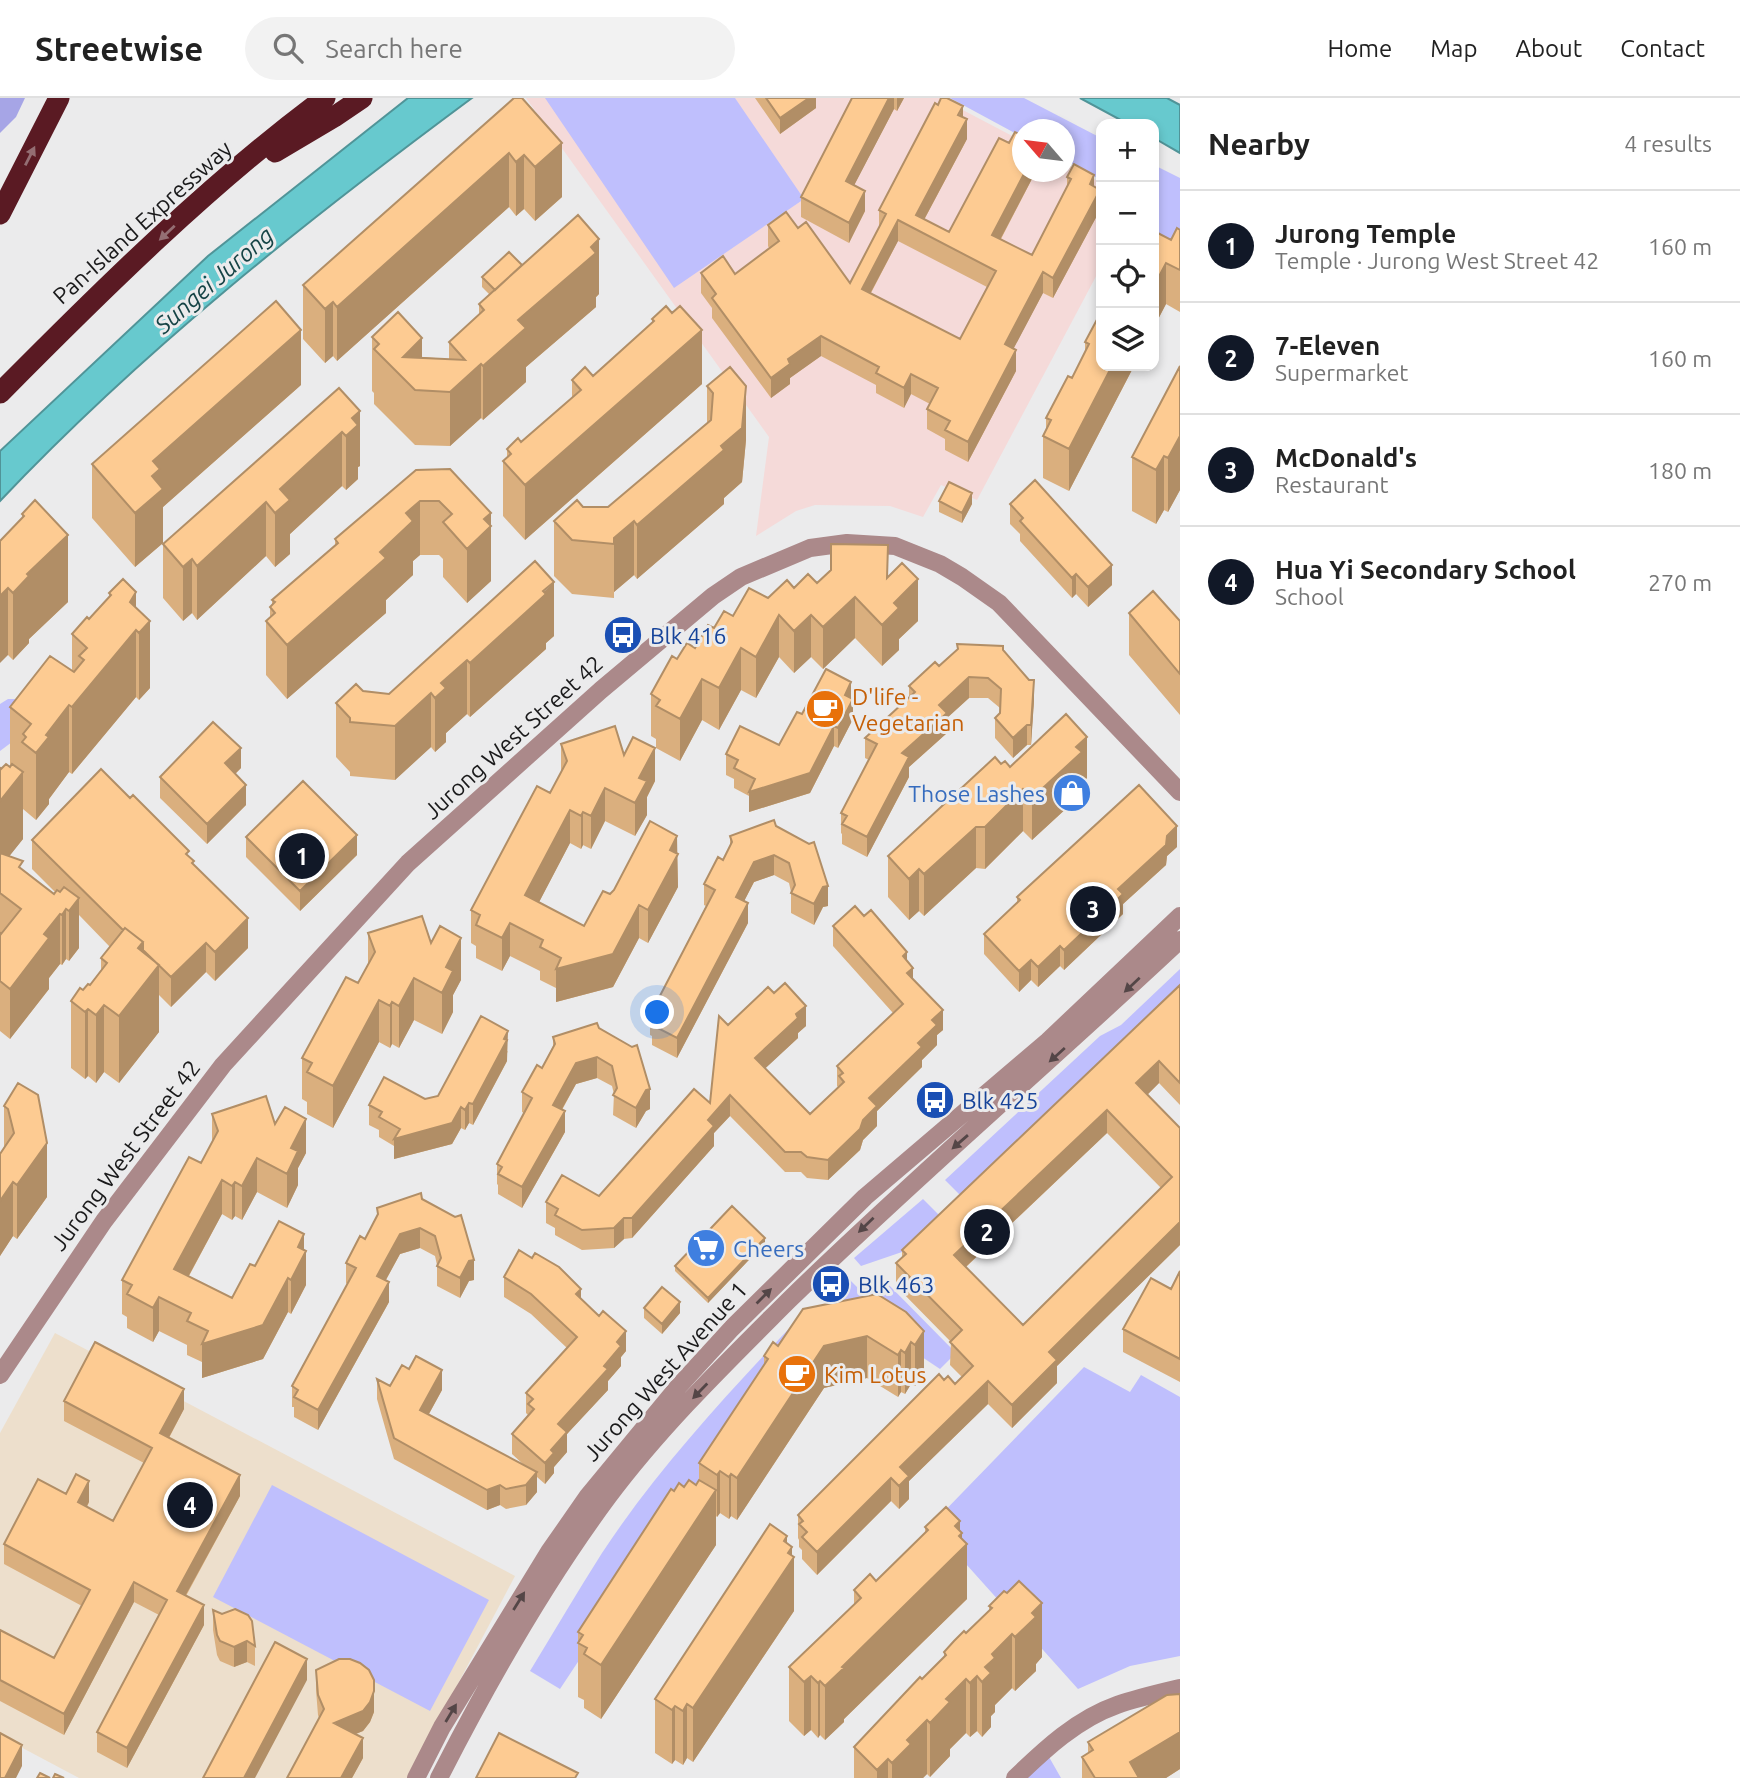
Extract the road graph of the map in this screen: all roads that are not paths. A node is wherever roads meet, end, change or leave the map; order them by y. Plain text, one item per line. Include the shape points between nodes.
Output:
1 (60, 98) edge
2 (325, 98) edge
3 (362, 98) edge
4 (217, 187) junction
5 (0, 214) edge
6 (0, 393) edge
7 (1180, 792) edge
8 (1180, 915) edge
9 (1180, 940) edge
10 (0, 1375) edge
11 (1180, 1688) edge
12 (416, 1778) edge
13 (439, 1778) edge
14 (1015, 1778) edge

5 -> 1 highway
2 - 4 highway, Pan-Island Expressway
3 - 4 highway
4 -> 6 highway, Pan-Island Expressway
7 - 10 street, Jurong West Street 42 via 999,603 951,570 895,546 871,543 810,548 764,565 713,596 666,635 408,863 223,1065 104,1221
12 -> 8 street, Jurong West Avenue 1 via 549,1552 588,1496 678,1387 865,1197 1048,1041
9 -> 13 street, Jurong West Avenue 1 via 879,1212 679,1413 609,1496 572,1551 496,1669
11 - 14 street via 1115,1705 1082,1721

